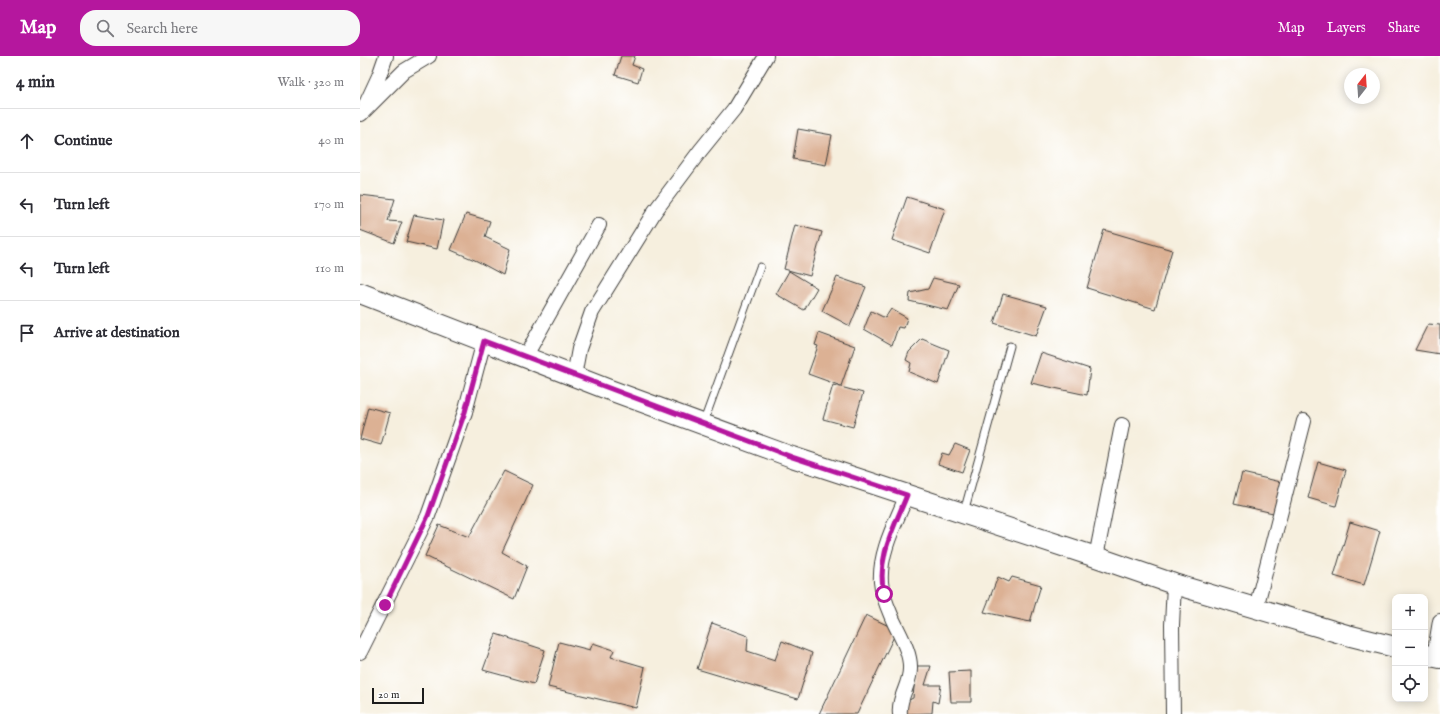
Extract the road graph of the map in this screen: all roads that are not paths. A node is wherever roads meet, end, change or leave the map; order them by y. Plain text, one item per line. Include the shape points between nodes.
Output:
1 (386, 56) edge
2 (429, 56) edge
3 (766, 56) edge
4 (361, 115) edge
5 (599, 225) dead end
6 (760, 267) dead end
7 (360, 293) edge
8 (484, 341) junction
9 (1010, 346) dead end
10 (526, 357) junction
11 (574, 376) junction
12 (1304, 421) dead end
13 (703, 424) junction
14 (1122, 425) dead end
15 (907, 495) junction
16 (964, 514) junction
17 (1096, 557) junction
18 (1174, 584) junction
19 (1256, 608) junction
20 (1440, 621) edge
21 (1392, 646) edge
22 (360, 652) edge
23 (1433, 657) edge
24 (900, 714) edge
25 (1173, 714) edge

1 - 4 street
2 - 4 street via 404,70
3 - 11 street via 734,109 655,212 592,312 579,349
5 - 10 street
6 - 13 lane
7 - 8 street
8 - 10 street
8 - 22 street via 465,412 428,516
9 - 16 lane
10 - 11 street
11 - 13 street
12 - 19 street
13 - 15 street
14 - 17 street
15 - 16 street
15 - 24 street via 884,550 881,583 886,603 908,654 911,669
16 - 17 street
17 - 18 street
18 - 19 street
18 - 25 street
19 - 21 street
20 - 23 street

